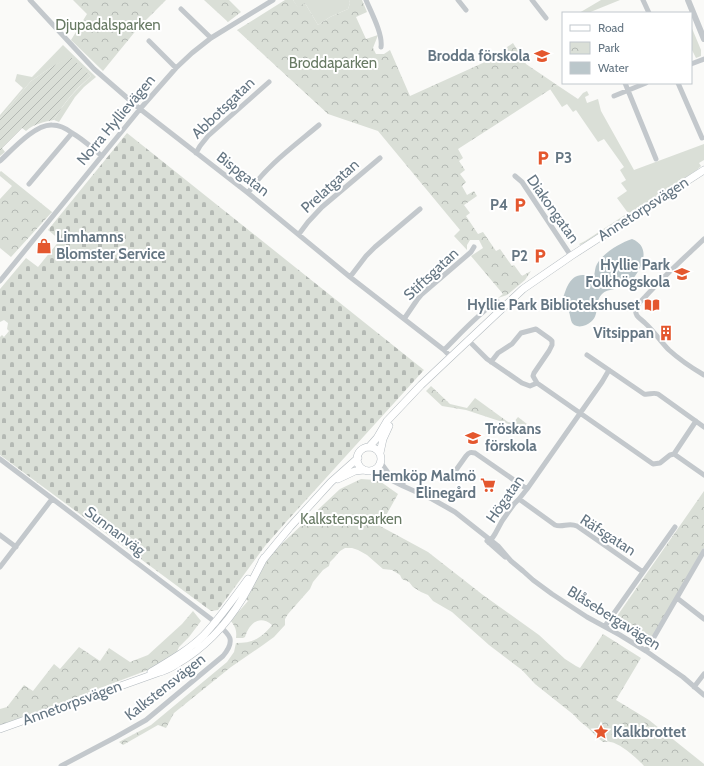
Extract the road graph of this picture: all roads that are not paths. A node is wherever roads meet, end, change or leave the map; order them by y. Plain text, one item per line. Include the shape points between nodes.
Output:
1 (30, 0) edge
2 (273, 0) edge
3 (366, 0) edge
4 (458, 0) edge
5 (532, 0) edge
6 (643, 0) edge
7 (688, 0) edge
8 (181, 9) dead end
9 (466, 10) dead end
10 (648, 12) edge
11 (546, 18) dead end
12 (211, 38) junction
13 (704, 40) edge
14 (149, 41) dead end
15 (381, 47) dead end
16 (704, 59) edge
17 (692, 64) edge
18 (176, 68) junction
19 (269, 82) dead end
20 (625, 84) edge
21 (643, 84) edge
22 (678, 84) edge
23 (628, 90) junction
24 (614, 96) dead end
25 (140, 109) junction
26 (319, 125) dead end
27 (72, 133) junction
28 (702, 138) dead end
29 (196, 153) junction
30 (102, 156) junction
31 (380, 158) dead end
32 (656, 159) dead end
33 (0, 161) edge
34 (704, 170) edge
35 (515, 176) dead end
36 (29, 184) dead end
37 (248, 193) junction
38 (420, 209) dead end
39 (299, 234) junction
40 (704, 239) edge
41 (474, 247) dead end
42 (571, 256) junction
43 (350, 277) junction
44 (1, 279) edge
45 (497, 301) dead end
46 (404, 318) junction
47 (468, 340) junction
48 (444, 350) junction
49 (587, 355) dead end
50 (451, 357) junction
51 (491, 362) junction
52 (608, 370) junction
53 (704, 376) edge
54 (537, 383) junction
55 (402, 405) junction
56 (580, 413) junction
57 (696, 421) junction
58 (704, 427) edge
59 (369, 447) junction
60 (380, 453) junction
61 (674, 454) junction
62 (358, 458) junction
63 (0, 459) edge
64 (381, 463) junction
65 (364, 470) junction
66 (373, 471) junction
67 (704, 475) edge
68 (451, 477) dead end
69 (331, 482) junction
70 (410, 489) junction
71 (527, 489) junction
72 (52, 499) junction
73 (519, 499) junction
74 (675, 526) dead end
75 (0, 535) edge
76 (490, 541) junction
77 (16, 547) junction
78 (704, 551) edge
79 (264, 558) junction
80 (0, 568) edge
81 (643, 572) junction
82 (677, 598) junction
83 (704, 619) edge
84 (215, 622) junction
85 (605, 626) junction
86 (221, 627) junction
87 (646, 651) junction
88 (704, 674) edge
89 (135, 681) junction
90 (694, 686) junction
91 (704, 695) edge
92 (0, 730) edge
93 (62, 766) edge

1 - 25 street, Bispgatan via 94,69
2 - 12 street, Norra Hyllievägen
3 - 15 street via 380,34
4 - 9 street
5 - 11 street
6 - 10 street
7 - 13 street
8 - 12 street
12 - 18 street, Norra Hyllievägen
14 - 18 street
16 - 17 street
18 - 25 street, Norra Hyllievägen
19 - 29 street, Abbotsgatan via 208,136
20 - 23 street
21 - 23 street
22 - 28 street
23 - 24 street
23 - 32 street
25 - 29 street, Bispgatan
25 - 30 street, Norra Hyllievägen
26 - 37 street via 272,164
27 - 30 street
27 - 33 street via 61,127 45,125 21,140
27 - 36 street
29 - 37 street, Bispgatan
30 - 44 street, Norra Hyllievägen
31 - 39 street, Prelatgatan via 322,207
34 - 42 main road, Annetorpsvägen
35 - 42 street, Diakongatan via 522,182
37 - 39 street, Bispgatan
38 - 43 street via 375,247
39 - 43 street, Bispgatan
40 - 53 street via 636,308 639,318 669,350
41 - 46 street, Stiftsgatan via 422,294
42 - 47 main road, Annetorpsvägen via 522,289
43 - 46 street, Bispgatan
45 - 48 street via 470,323
46 - 48 street, Bispgatan
47 - 50 main road, Annetorpsvägen
47 - 51 street
48 - 50 street, Bispgatan
49 - 52 street
50 - 55 main road, Annetorpsvägen
51 - 54 street via 525,385
51 - 54 street via 521,333 539,330 552,343 534,373
52 - 56 street, Högatan
52 - 57 street via 644,394 658,394
54 - 56 street
55 - 59 main road, Annetorpsvägen
55 - 60 main road, Annetorpsvägen via 387,430
56 - 61 street via 653,464 660,463
56 - 71 street, Högatan
57 - 58 street
57 - 61 street
59 - 60 main road
59 - 62 main road via 361,450
60 - 64 main road
61 - 67 street
62 - 65 main road via 359,465
62 - 69 main road, Annetorpsvägen
63 - 72 street, Sunnanväg
64 - 66 main road
64 - 70 street, Blåsebergavägen via 389,474
65 - 66 main road
65 - 69 main road, Annetorpsvägen via 355,471
66 - 70 street, Blåsebergavägen
68 - 71 street via 466,456 472,452
69 - 79 main road, Annetorpsvägen
70 - 76 street, Blåsebergavägen via 455,512
71 - 73 street, Högatan
72 - 77 street
72 - 84 street, Sunnanväg
73 - 76 street, Högatan
73 - 81 street, Räfsgatan via 555,525 577,526
74 - 81 street, Räfsgatan
75 - 77 street
76 - 85 street, Blåsebergavägen via 533,580 587,617
77 - 80 street
78 - 82 street
79 - 84 main road, Annetorpsvägen
79 - 86 main road, Annetorpsvägen via 242,599
81 - 85 street, Räfsgatan
82 - 83 street
82 - 87 street
84 - 86 street, Kalkstensvägen
84 - 89 main road, Annetorpsvägen via 170,661
85 - 87 street, Blåsebergavägen
86 - 89 main road, Annetorpsvägen via 193,654 176,665
86 - 93 street, Kalkstensvägen via 228,633 230,641 223,656 146,720
87 - 90 street, Blåsebergavägen
88 - 90 street
89 - 92 main road, Annetorpsvägen
90 - 91 street, Blåsebergavägen

